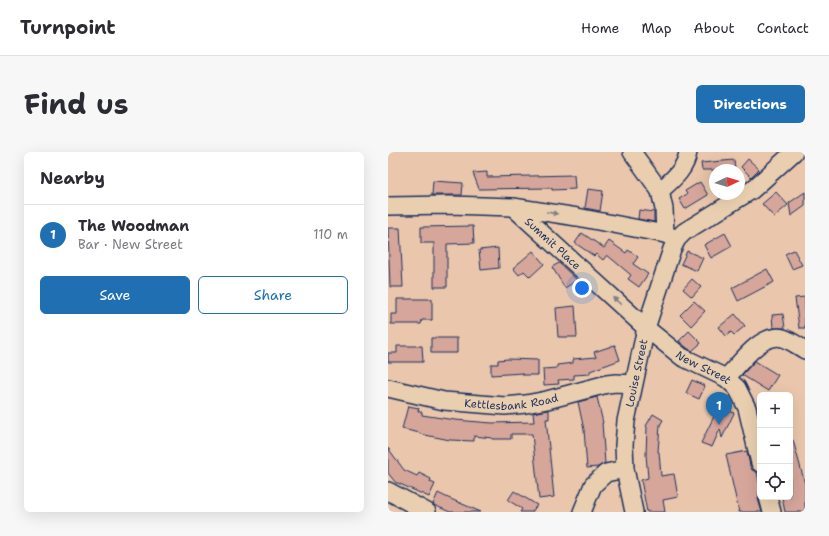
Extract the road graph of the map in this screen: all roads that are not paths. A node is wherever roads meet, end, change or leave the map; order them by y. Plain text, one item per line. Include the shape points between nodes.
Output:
1 (632, 152) edge
2 (688, 152) edge
3 (794, 152) edge
4 (660, 191) junction
5 (388, 206) edge
6 (514, 207) junction
7 (671, 236) junction
8 (646, 328) junction
9 (805, 350) edge
10 (726, 378) junction
11 (633, 384) junction
12 (388, 388) edge
13 (757, 450) edge
14 (625, 469) junction
15 (388, 491) edge
16 (769, 500) edge
17 (427, 512) edge
18 (582, 512) edge
19 (634, 512) edge
20 (772, 512) edge

1 - 4 street
2 - 4 street via 687,161 674,179
3 - 7 street via 752,190 684,232
4 - 7 street
5 - 6 street, Summit Place
6 -> 7 street, Summit Place
8 -> 6 street, Summit Place
7 - 8 street, Louise Street via 672,249
8 - 10 street, New Street via 682,357
8 - 11 street, Louise Street
9 - 10 street via 782,338 771,338 756,346
10 - 13 street, New Street via 737,388 747,408
11 - 12 street, Kettlesbank Road via 607,384 547,400 505,406 444,401
11 - 14 street, Louise Street via 626,421
14 - 18 street via 606,473 593,485
14 - 19 street, Louise Street
15 - 17 street
16 - 20 street

